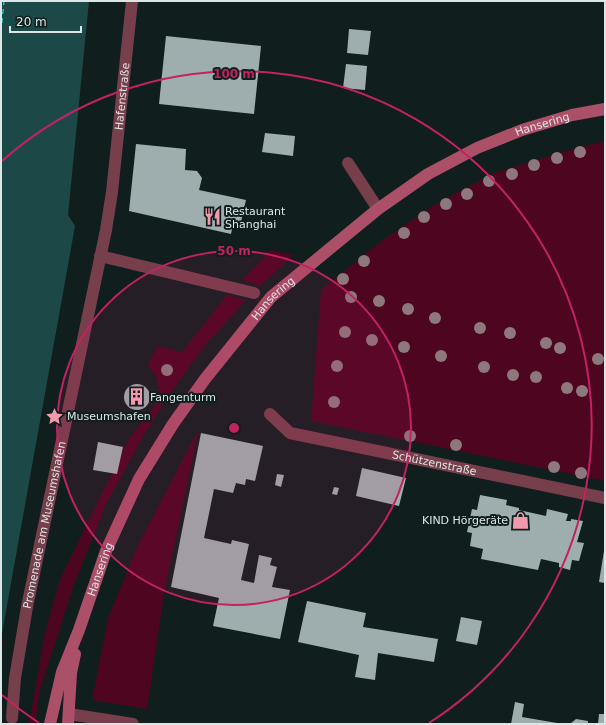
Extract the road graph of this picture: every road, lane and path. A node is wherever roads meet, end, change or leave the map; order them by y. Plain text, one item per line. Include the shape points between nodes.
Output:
1 (132, 1) edge
2 (605, 108) edge
3 (348, 164) dead end
4 (112, 192) joint
5 (378, 209) junction
6 (100, 256) junction
7 (254, 292) dead end
8 (270, 414) dead end
9 (605, 498) edge
10 (79, 630) junction
11 (12, 718) dead end
12 (69, 719) edge
13 (50, 724) edge
14 (133, 724) edge

1 - 4 street, Hafenstraße
2 - 5 main road, Hansering via 522,130 477,148 428,174
3 - 5 street
4 - 6 street, Promenade am Museumshafen
5 - 10 main road, Hansering via 271,297 243,329 172,424 138,479 106,551
6 - 7 street
6 - 11 street, Promenade am Museumshafen via 27,607 15,678
8 - 9 street, Schützenstraße via 290,433
10 - 12 main road, Hansering via 71,673
10 - 13 main road, Hansering via 62,672
12 - 14 street

